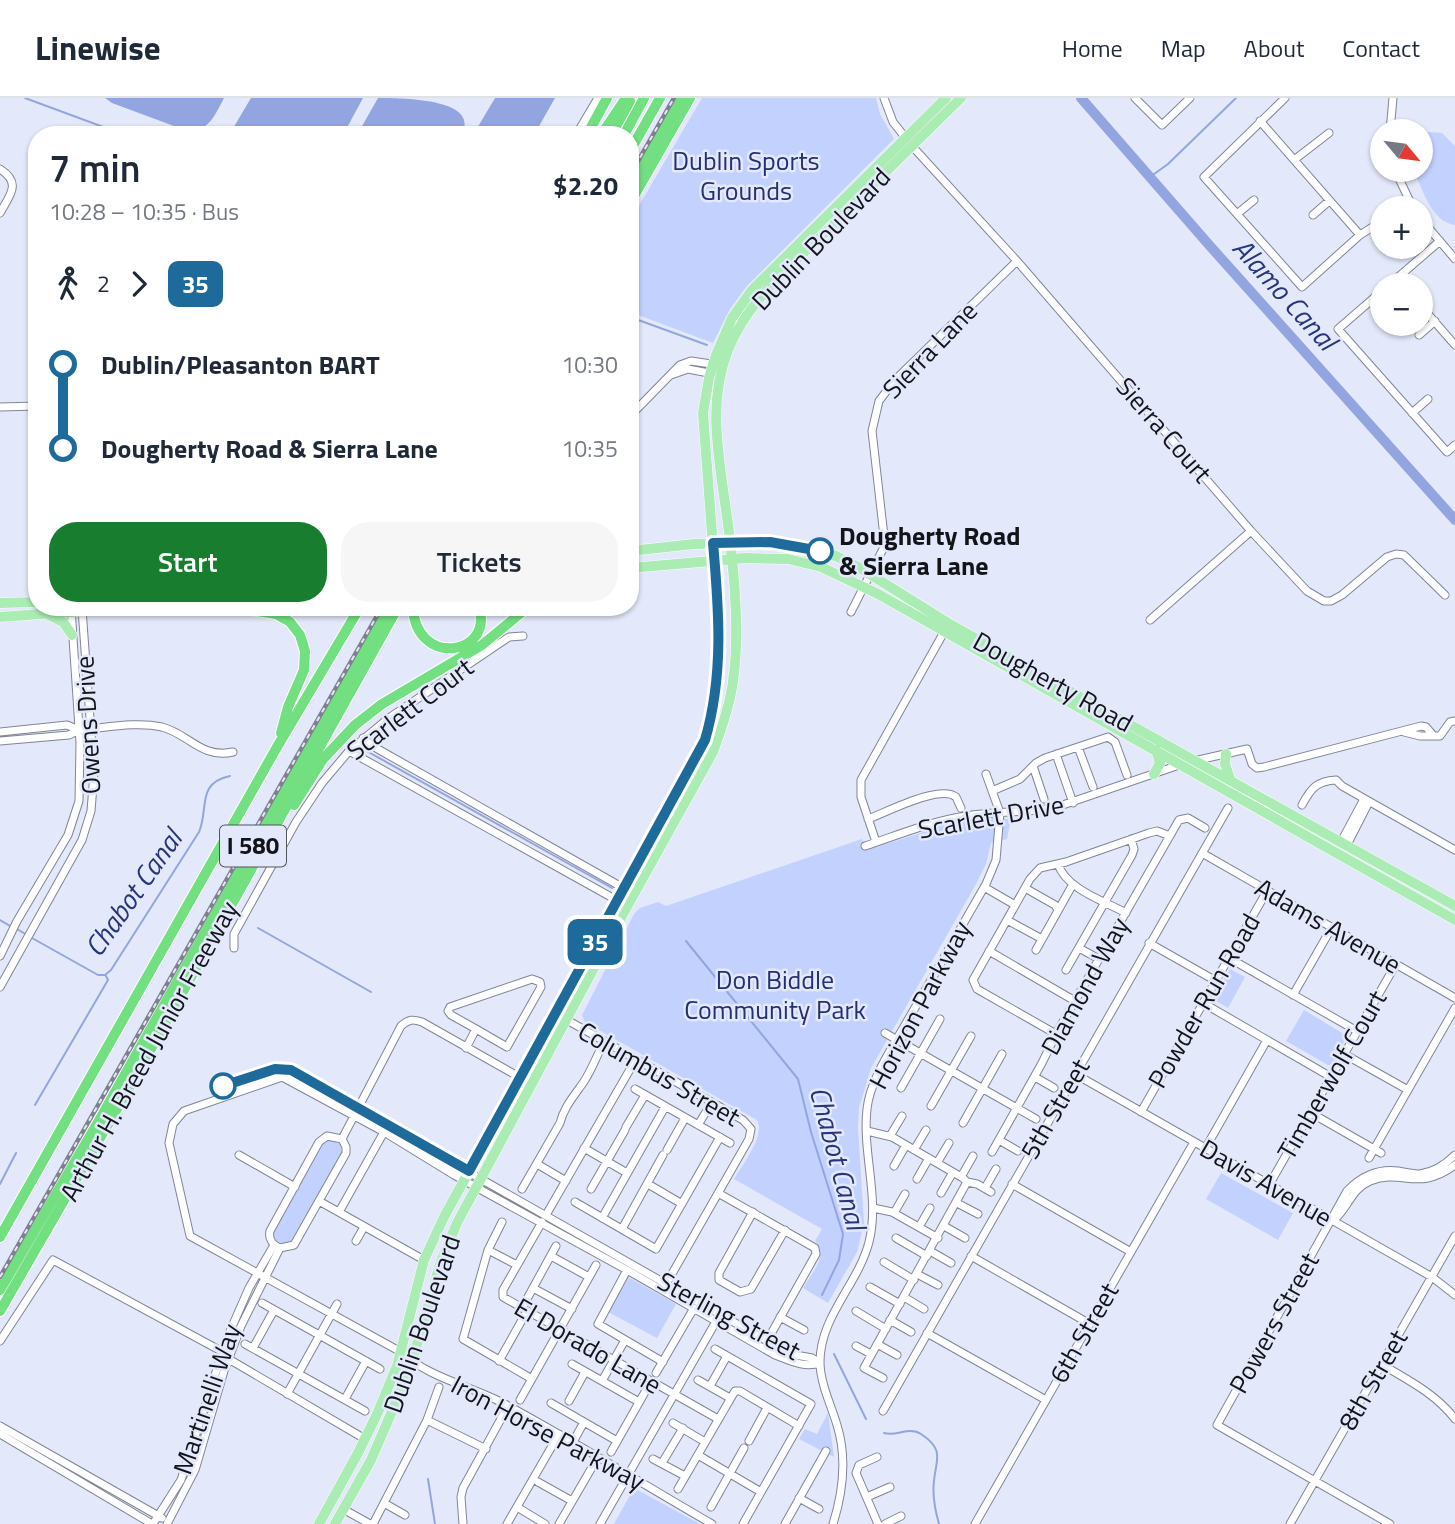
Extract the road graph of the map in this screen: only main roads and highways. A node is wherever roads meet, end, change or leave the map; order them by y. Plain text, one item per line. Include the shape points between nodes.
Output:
1 (632, 98) edge
2 (644, 98) edge
3 (660, 98) edge
4 (681, 98) edge
5 (690, 98) edge
6 (946, 98) edge
7 (961, 98) edge
8 (618, 102) edge
9 (592, 126) edge
10 (606, 126) edge
11 (613, 126) edge
12 (629, 126) edge
13 (639, 134) edge
14 (909, 142) junction
15 (639, 170) edge
16 (639, 187) edge
17 (796, 246) junction
18 (776, 280) junction
19 (717, 370) junction
20 (713, 543) junction
21 (729, 543) junction
22 (639, 550) edge
23 (731, 559) junction
24 (714, 561) junction
25 (639, 567) edge
26 (28, 602) edge
27 (0, 604) edge
28 (912, 614) junction
29 (28, 615) edge
30 (52, 616) edge
31 (279, 616) edge
32 (355, 616) edge
33 (383, 616) edge
34 (393, 616) edge
35 (414, 616) edge
36 (480, 616) edge
37 (517, 616) edge
38 (0, 617) edge
39 (941, 619) junction
40 (72, 635) road end
41 (992, 659) junction
42 (1028, 668) junction
43 (712, 715) junction
44 (277, 747) junction
45 (1156, 750) junction
46 (713, 752) junction
47 (1226, 754) road end
48 (1154, 775) road end
49 (1231, 779) junction
50 (274, 828) junction
51 (1455, 906) edge
52 (1455, 920) edge
53 (0, 1237) edge
54 (0, 1290) edge
55 (0, 1311) edge
56 (319, 1524) edge
57 (335, 1524) edge

1 - 8 highway
2 - 12 highway
3 - 13 highway
4 - 15 highway
5 - 16 highway
6 - 14 main road, Dublin Boulevard
7 - 14 main road, Dublin Boulevard
8 - 9 highway via 602,109
8 - 10 highway
8 - 11 highway
14 - 17 main road, Dublin Boulevard
14 - 18 main road, Dublin Boulevard
17 - 18 main road via 797,251 775,274
17 - 19 main road, Dublin Boulevard via 738,308 725,332
18 - 19 main road, Dublin Boulevard via 739,327
19 - 20 main road, Dublin Boulevard via 703,413
19 - 21 main road, Dublin Boulevard via 715,418
20 - 21 main road, Dougherty Road
20 - 22 main road, Dougherty Road
20 - 24 main road, Dublin Boulevard
21 - 23 main road, Dublin Boulevard
21 - 39 main road, Dougherty Road via 770,542 836,556
23 - 24 main road, Dougherty Road
23 - 28 main road, Dougherty Road via 768,557 821,566
23 - 46 main road, Dublin Boulevard via 734,679
24 - 25 main road, Dougherty Road
24 - 43 main road, Dublin Boulevard via 719,645
26 - 27 main road
28 - 39 main road
28 - 41 main road, Dougherty Road
29 - 38 main road
30 - 40 main road
31 - 44 highway via 296,628 305,652 304,670
32 - 44 highway, Arthur H. Breed Junior Freeway / I 580
33 - 54 highway, I 580
34 - 50 highway, Arthur H. Breed Junior Freeway / I 580
35 - 36 highway via 421,634 447,649 474,639
37 - 50 highway via 482,645 355,725 323,759
39 - 42 main road, Dougherty Road
41 - 42 main road via 999,657
41 - 45 main road, Dougherty Road
42 - 49 main road, Dougherty Road
43 - 46 main road via 717,721 710,745
43 - 56 main road, Dublin Boulevard via 699,754 424,1260 401,1352 365,1439
44 - 53 highway, Arthur H. Breed Junior Freeway / I 580
45 - 48 main road via 1160,763
45 - 52 main road, Dougherty Road
46 - 57 main road, Dublin Boulevard via 479,1182 441,1261 412,1362 381,1438
47 - 49 main road
49 - 51 main road, Dougherty Road
50 - 55 highway, Arthur H. Breed Junior Freeway / I 580

